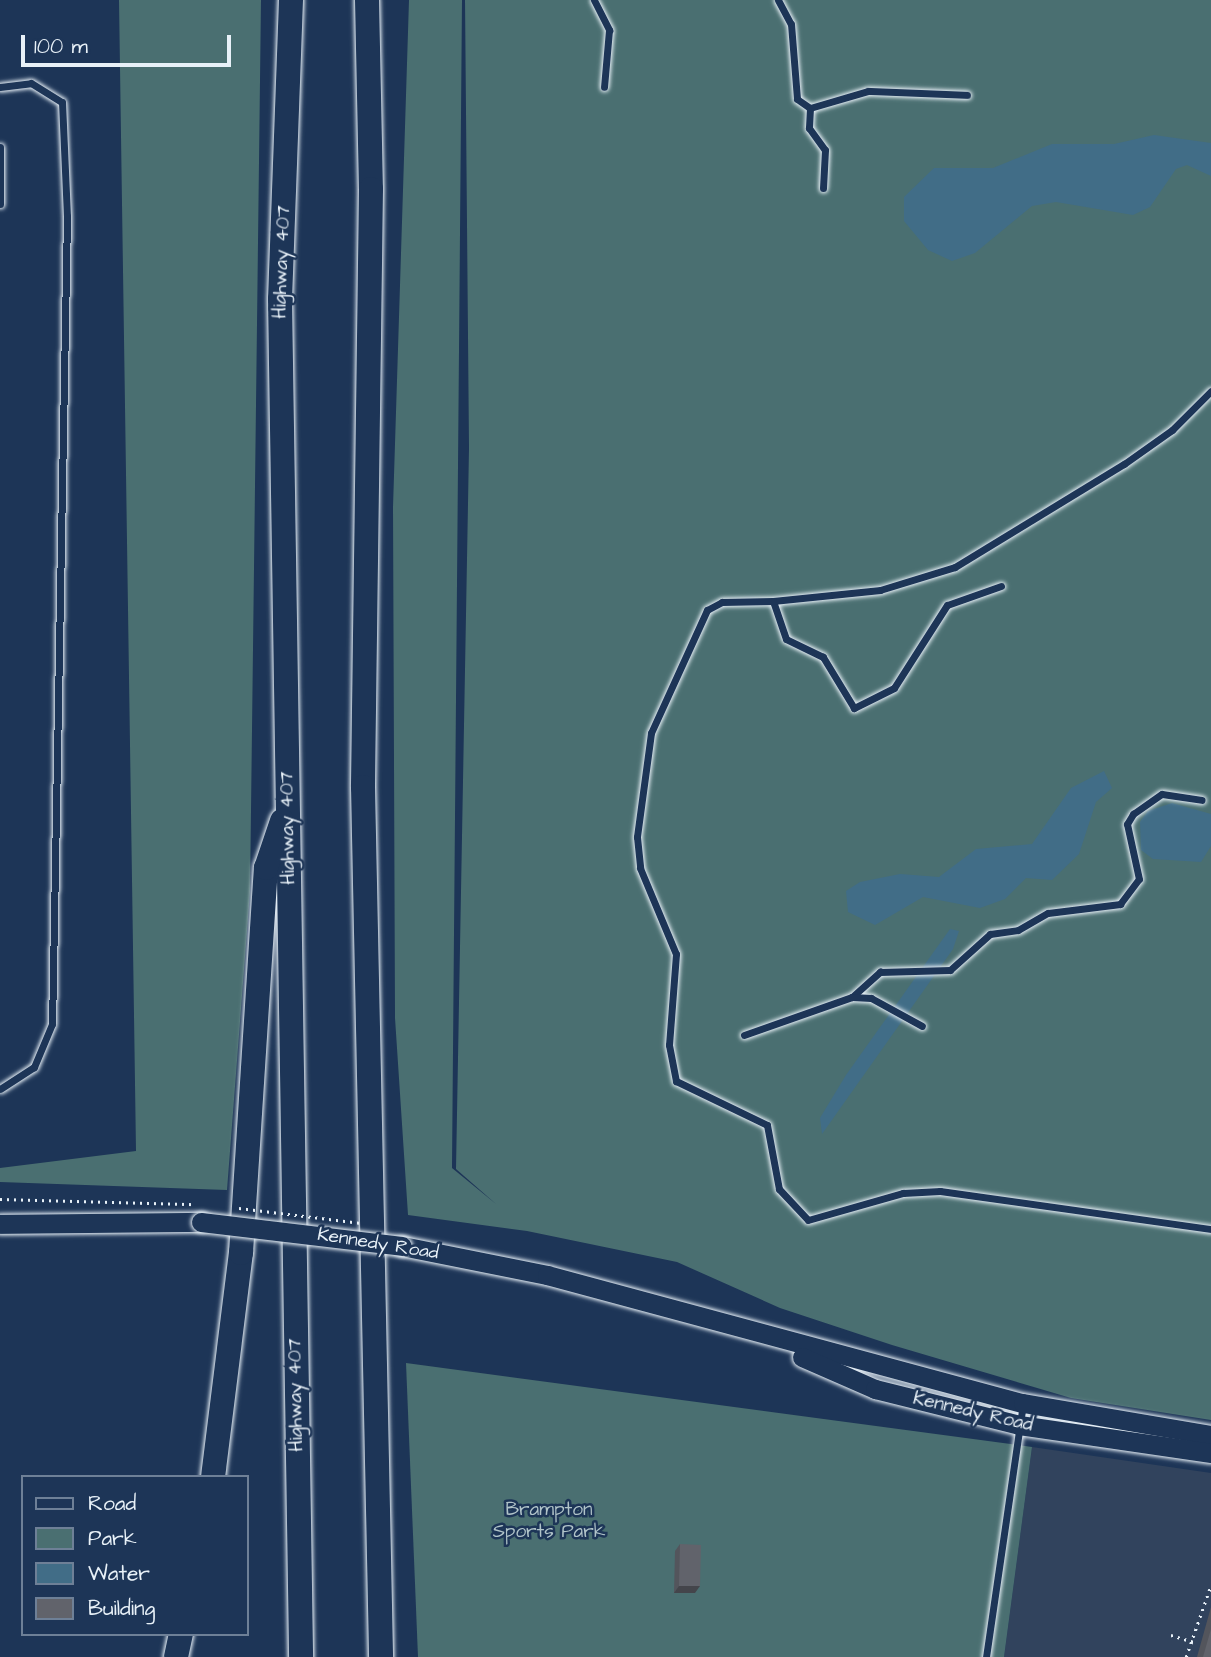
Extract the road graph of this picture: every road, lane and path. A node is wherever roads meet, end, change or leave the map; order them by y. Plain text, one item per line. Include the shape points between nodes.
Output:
1 (291, 0) edge
2 (367, 0) edge
3 (594, 0) edge
4 (778, 0) edge
5 (0, 87) edge
6 (604, 88) dead end
7 (967, 95) dead end
8 (810, 108) junction
9 (0, 148) edge
10 (823, 188) dead end
11 (0, 204) edge
12 (1211, 391) edge
13 (1001, 586) dead end
14 (774, 601) junction
15 (1202, 800) dead end
16 (288, 804) junction
17 (852, 997) junction
18 (922, 1026) dead end
19 (744, 1035) dead end
20 (0, 1089) edge
21 (0, 1199) edge
22 (229, 1207) dead end
23 (201, 1213) junction
24 (0, 1224) edge
25 (366, 1224) dead end
26 (1211, 1229) edge
27 (746, 1332) junction
28 (1023, 1403) junction
29 (1019, 1425) junction
30 (1211, 1435) edge
31 (1211, 1454) edge
32 (213, 1475) edge
33 (1211, 1585) edge
34 (1171, 1635) dead end
35 (181, 1636) edge
36 (1194, 1642) junction
37 (176, 1657) edge
38 (301, 1657) edge
39 (381, 1657) edge
40 (986, 1657) edge
41 (1186, 1657) edge

1 - 16 highway, Highway 407 via 280,299
2 - 39 highway via 371,188 363,787
3 - 6 lane via 609,30
4 - 8 lane via 791,24 797,99
5 - 20 lane via 32,83 50,90 67,120 52,1024 34,1067
7 - 8 lane via 868,91
8 - 10 lane via 809,128 825,149
9 - 11 lane
12 - 14 lane via 1146,449 955,567 880,590
13 - 14 lane via 947,606 894,688 854,708 823,657 786,639
14 - 26 lane via 722,601 707,610 651,733 637,837 640,868 676,954 669,1045 676,1081 688,1091 758,1116 774,1142 779,1189 808,1220 903,1193 940,1191
15 - 17 lane via 1162,794 1133,814 1127,824 1139,879 1120,904 1048,913 1018,930 990,934 950,970 880,972
16 - 32 highway via 266,869 241,1253
16 - 38 highway, Highway 407
17 - 18 lane via 871,998
17 - 19 lane
21 - 23 path
22 - 25 path, bridge
23 - 24 main road, Kennedy Road
23 - 27 main road, Kennedy Road, bridge via 402,1245 547,1276
27 - 28 main road, Kennedy Road
27 - 29 main road, Kennedy Road via 875,1388
28 - 29 lane
28 - 30 main road, Kennedy Road
29 - 31 main road, Kennedy Road
29 - 40 lane
33 - 36 path
34 - 36 path
35 - 37 highway
36 - 41 path

